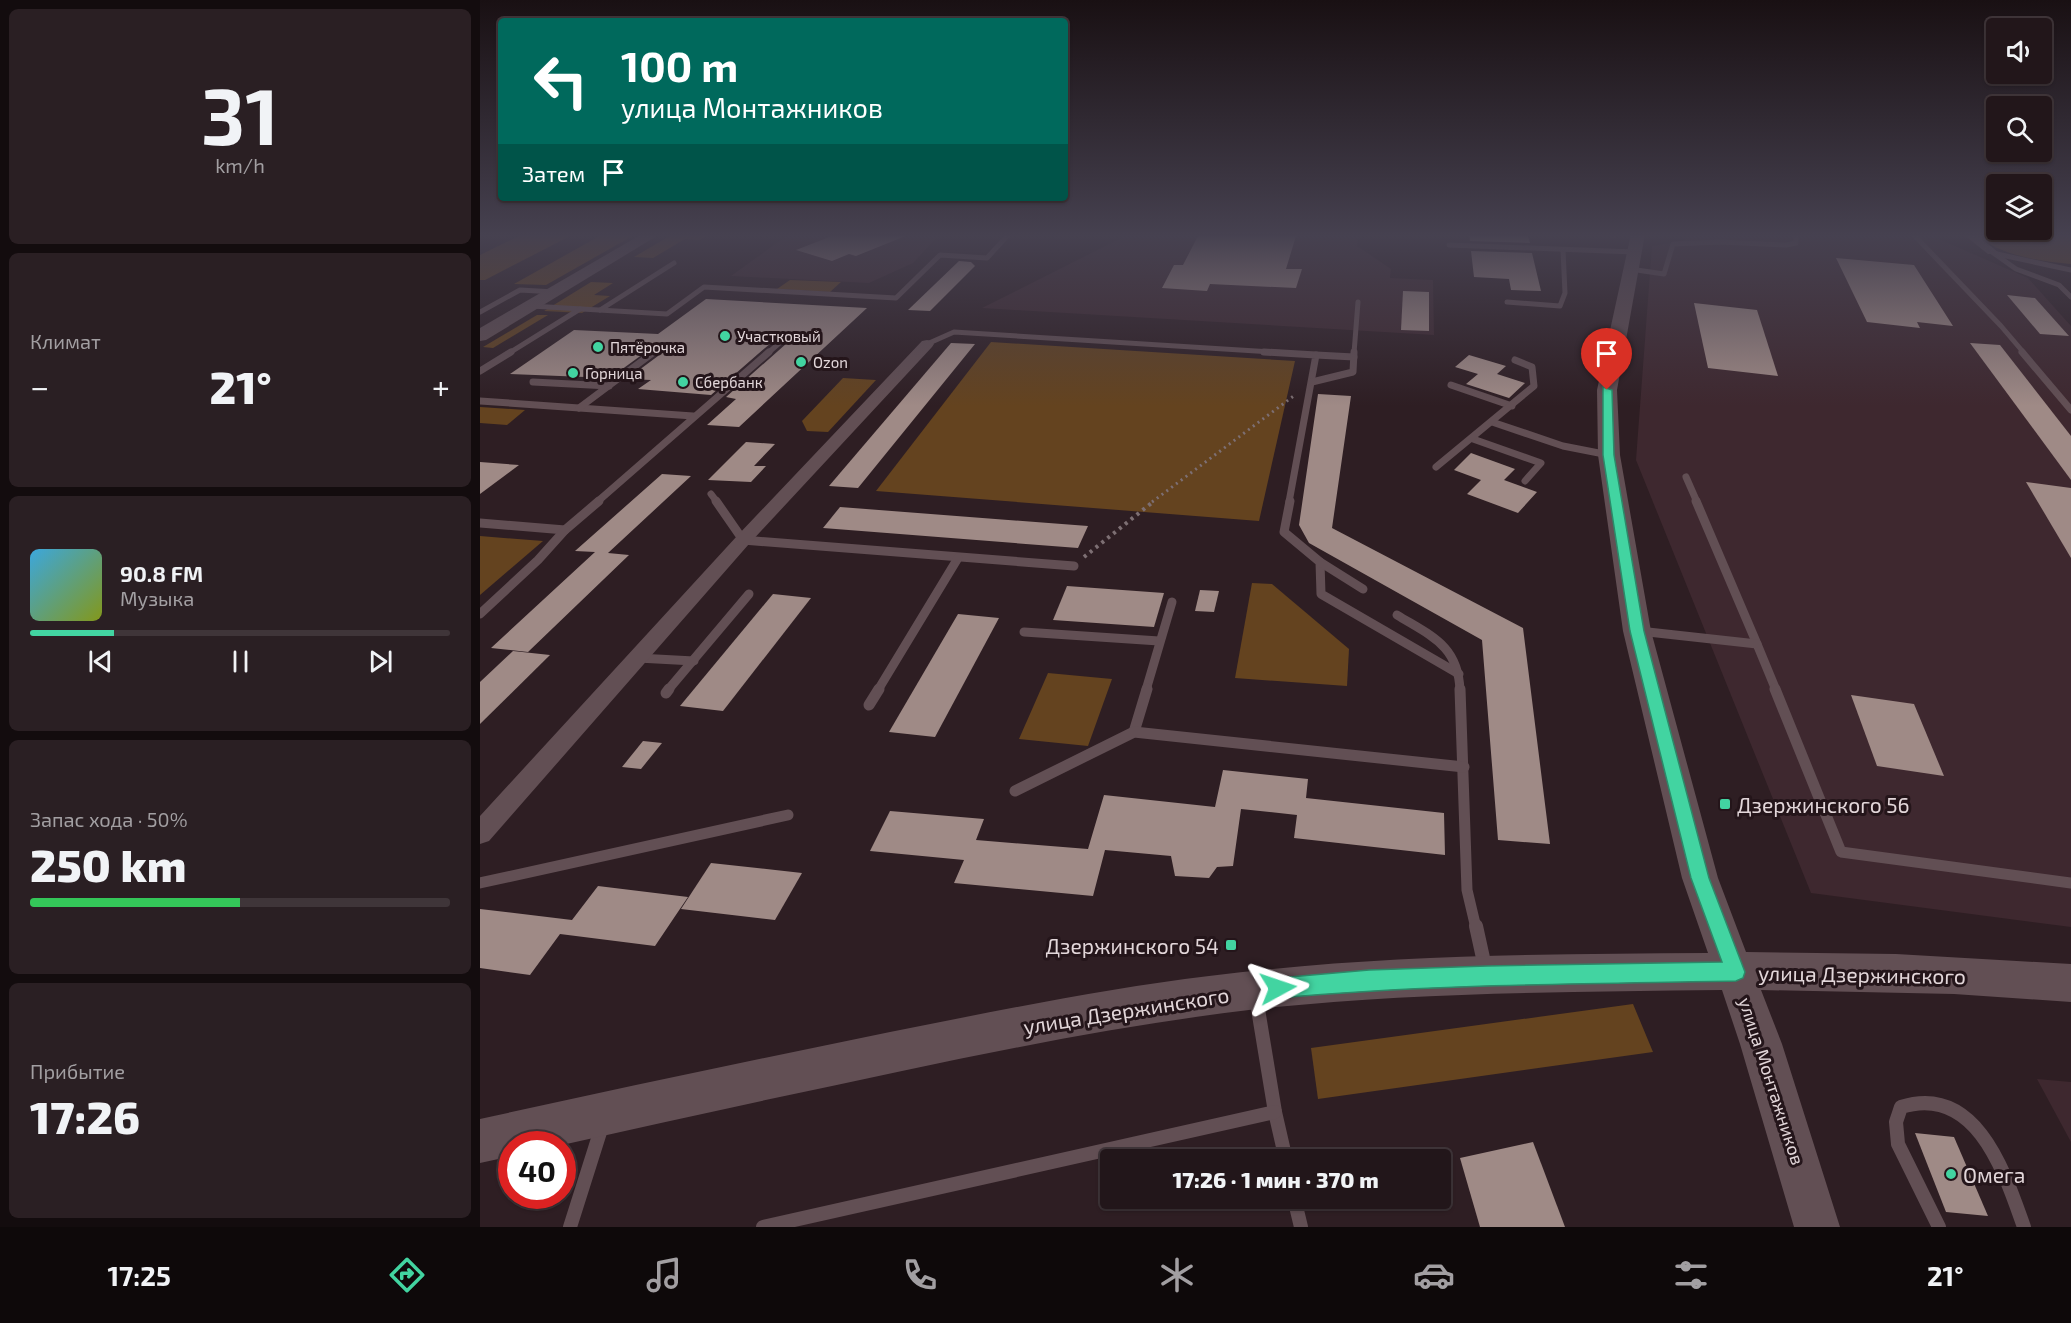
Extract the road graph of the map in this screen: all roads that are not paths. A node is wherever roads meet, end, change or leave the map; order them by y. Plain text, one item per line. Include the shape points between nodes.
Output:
1 (518, 291) edge
2 (542, 291) edge
3 (630, 291) edge
4 (698, 291) edge
5 (778, 291) edge
6 (903, 291) edge
7 (1565, 291) edge
8 (1626, 291) edge
9 (1968, 291) edge
10 (555, 292) joint
11 (1358, 302) dead end
12 (1507, 302) dead end
13 (531, 306) junction
14 (580, 309) junction
15 (600, 310) junction
16 (480, 312) edge
17 (480, 336) edge
18 (784, 339) dead end
19 (927, 344) joint
20 (654, 352) dead end
21 (1316, 355) junction
22 (1354, 357) junction
23 (1515, 360) dead end
24 (480, 371) edge
25 (534, 382) dead end
26 (1312, 382) junction
27 (1451, 385) dead end
28 (609, 386) junction
29 (480, 401) edge
30 (1512, 406) junction
31 (579, 408) junction
32 (2071, 410) edge
33 (693, 416) junction
34 (1492, 422) junction
35 (1473, 439) junction
36 (1609, 455) junction
37 (1436, 467) dead end
38 (1686, 477) dead end
39 (1525, 480) dead end
40 (711, 494) dead end
41 (480, 523) edge
42 (565, 530) junction
43 (743, 540) junction
44 (958, 558) junction
45 (1320, 562) junction
46 (1074, 566) road end
47 (1363, 589) dead end
48 (749, 594) dead end
49 (1172, 602) dead end
50 (480, 615) edge
51 (1397, 615) dead end
52 (1637, 631) junction
53 (1024, 632) dead end
54 (1159, 641) junction
55 (1757, 644) junction
56 (636, 658) junction
57 (694, 661) junction
58 (1459, 674) junction
59 (666, 693) dead end
60 (869, 705) dead end
61 (1134, 732) junction
62 (1464, 767) junction
63 (1015, 791) dead end
64 (788, 815) dead end
65 (480, 833) edge
66 (480, 883) edge
67 (2071, 883) edge
68 (1736, 972) junction
69 (1487, 975) junction
70 (2071, 983) edge
71 (1255, 990) junction
72 (606, 1112) junction
73 (1275, 1112) junction
74 (480, 1141) edge
75 (1283, 1149) edge
76 (1296, 1209) edge
77 (570, 1227) edge
78 (763, 1227) edge
79 (1300, 1227) edge
80 (1817, 1227) edge
81 (1939, 1227) edge
82 (2024, 1227) edge

1 - 16 lane
2 - 10 lane
3 - 15 lane
4 - 15 lane via 667,314
5 - 6 lane via 896,298
7 - 12 lane via 1560,306
8 - 36 street, улица Монтажников via 1607,390
9 - 32 lane
10 - 13 street
11 - 22 lane
13 - 14 lane
13 - 17 street
14 - 15 lane
14 - 24 lane
18 - 33 lane
19 - 21 lane via 954,332
19 - 43 street
20 - 28 lane
21 - 22 lane
21 - 26 lane
22 - 26 lane via 1353,372
23 - 30 lane via 1532,367 1534,386
25 - 28 lane
26 - 45 lane via 1284,532
27 - 30 lane
28 - 31 lane
29 - 31 lane
30 - 34 lane
31 - 33 lane
33 - 42 lane
34 - 35 lane
34 - 36 lane via 1563,446
35 - 37 lane
35 - 39 lane via 1541,462
36 - 52 street, улица Монтажников
38 - 55 lane
40 - 43 lane
41 - 42 lane
42 - 50 lane
43 - 44 lane
43 - 56 street
44 - 46 lane
44 - 60 lane
45 - 47 lane
45 - 58 lane via 1321,594
48 - 57 lane
49 - 54 lane
51 - 58 lane via 1444,644
52 - 55 lane
52 - 68 street, улица Монтажников via 1700,878
53 - 54 lane
54 - 61 lane
55 - 67 lane via 1840,852
56 - 57 lane
56 - 65 street
57 - 59 lane
58 - 62 lane
61 - 62 lane
61 - 63 lane
62 - 69 lane via 1467,890
64 - 66 lane
68 - 69 street, улица Дзержинского
68 - 70 street, улица Дзержинского via 1826,971
68 - 80 street, улица Монтажников
69 - 71 street, улица Дзержинского
71 - 72 street, улица Дзержинского via 1006,1029
71 - 73 lane
72 - 74 street, улица Дзержинского
72 - 77 lane
73 - 75 lane
73 - 78 lane
76 - 79 lane
81 - 82 lane via 1898,1144 1896,1122 1901,1107 1915,1102 1941,1106 1965,1117 1982,1131 1995,1151

